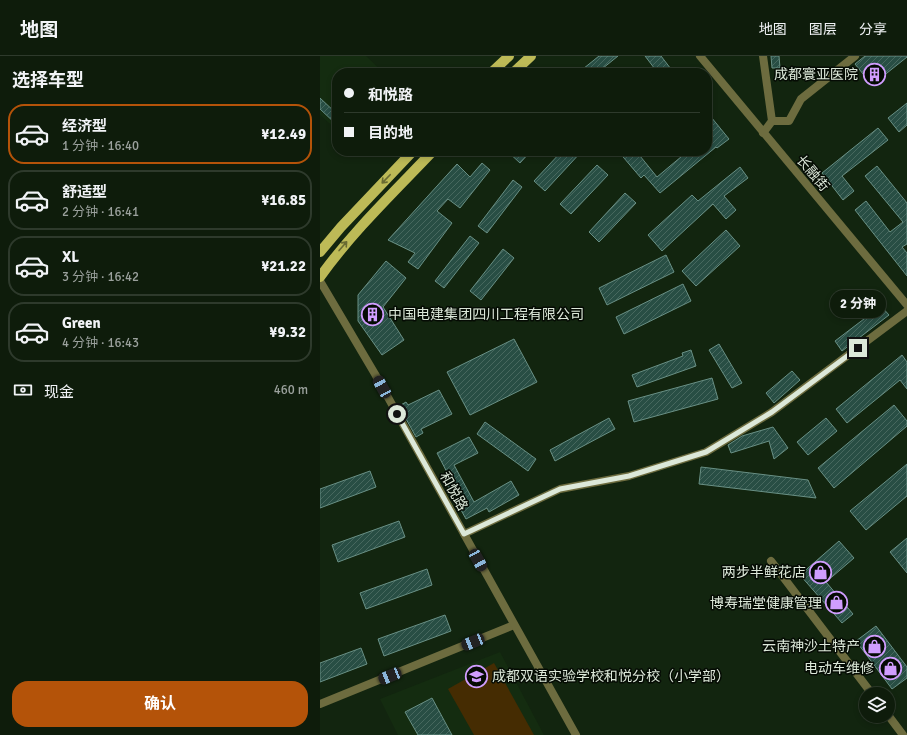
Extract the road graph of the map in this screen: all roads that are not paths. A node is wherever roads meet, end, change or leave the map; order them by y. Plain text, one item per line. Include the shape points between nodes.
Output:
1 (509, 56) edge
2 (531, 56) edge
3 (700, 56) edge
4 (763, 56) edge
5 (855, 56) edge
6 (497, 68) edge
7 (518, 68) edge
8 (710, 68) edge
9 (712, 71) edge
10 (772, 121) junction
11 (763, 133) junction
12 (408, 156) edge
13 (429, 156) edge
14 (320, 252) edge
15 (320, 277) edge
16 (320, 281) edge
17 (907, 305) edge
18 (907, 311) edge
19 (464, 534) junction
20 (771, 561) dead end
21 (514, 625) junction
22 (867, 687) edge
23 (320, 704) edge
24 (895, 723) edge
25 (902, 732) edge
26 (576, 735) edge

1 - 6 main road
2 - 7 main road
3 - 8 street, 长融街
4 - 10 street
5 - 10 street via 801,100 789,122
9 - 11 street, 长融街
10 - 11 street
11 - 17 street, 长融街
12 -> 14 main road
15 -> 13 main road via 359,228
16 - 19 street, 和悦路
18 - 19 street via 772,412 706,452 629,476 560,489
19 - 21 street, 和悦路
20 - 22 street
21 - 23 street
21 - 26 street, 和悦路
24 - 25 street

